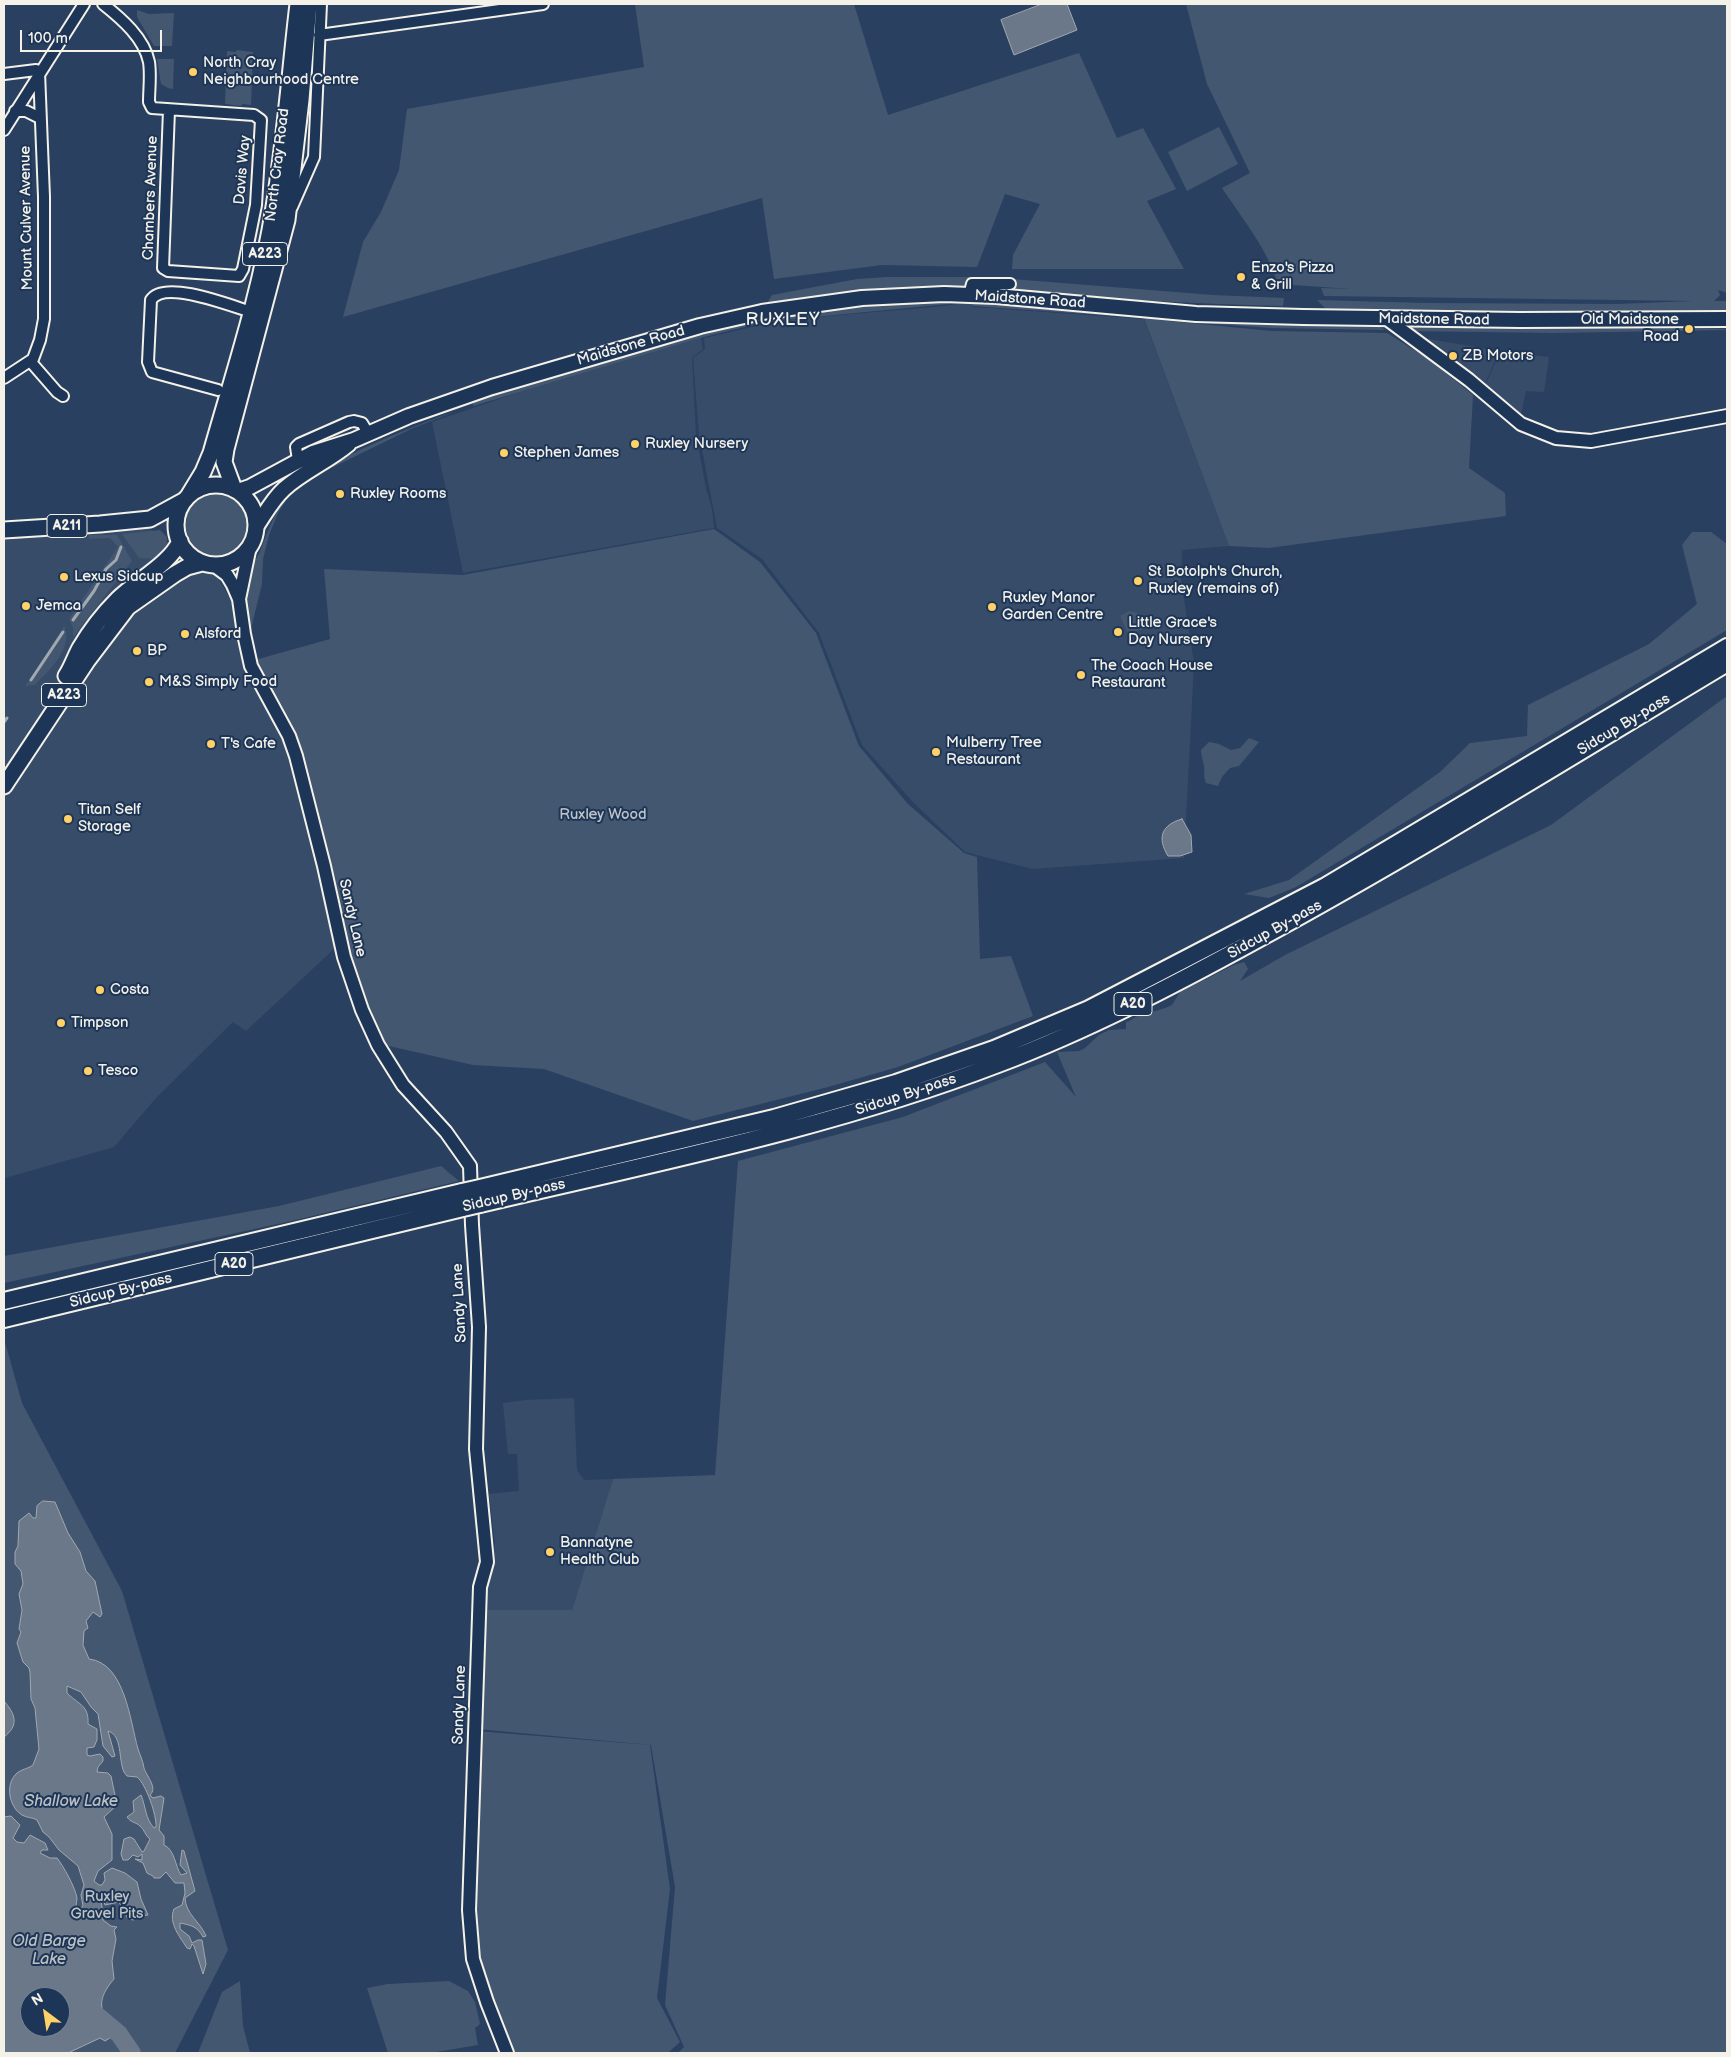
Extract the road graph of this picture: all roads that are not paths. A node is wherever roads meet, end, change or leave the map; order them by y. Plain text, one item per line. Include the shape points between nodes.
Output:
1 (84, 4) edge
2 (103, 4) edge
3 (298, 4) edge
4 (309, 4) edge
5 (321, 4) edge
6 (543, 4) edge
7 (313, 34) junction
8 (39, 72) junction
9 (4, 74) edge
10 (169, 110) junction
11 (15, 111) junction
12 (40, 118) junction
13 (4, 130) edge
14 (287, 220) junction
15 (240, 274) joint
16 (1010, 284) dead end
17 (969, 296) junction
18 (251, 312) junction
19 (1387, 319) junction
20 (1727, 319) edge
21 (30, 362) junction
22 (4, 378) edge
23 (218, 390) dead end
24 (63, 396) dead end
25 (1727, 416) edge
26 (368, 433) junction
27 (354, 440) junction
28 (298, 460) junction
29 (236, 490) junction
30 (186, 498) junction
31 (150, 519) junction
32 (256, 527) junction
33 (4, 530) edge
34 (179, 540) junction
35 (250, 546) junction
36 (208, 564) junction
37 (239, 599) junction
38 (1727, 647) edge
39 (82, 659) junction
40 (1727, 663) edge
41 (4, 781) edge
42 (462, 1200) junction
43 (60, 1287) junction
44 (4, 1294) edge
45 (4, 1301) edge
46 (4, 1319) edge
47 (507, 2053) edge

1 - 8 street
2 - 10 street, Davis Way via 127,23 148,59 150,105 154,109
3 - 18 main road, North Cray Road / A223 via 274,207
4 - 7 main road, North Cray Road / A223
5 - 7 street, North Cray Road
6 - 7 street
7 - 14 main road, North Cray Road / A223 via 310,83 301,100
7 - 14 street, North Cray Road via 314,157
8 - 9 street
8 - 11 street
8 - 12 street, Mount Culver Avenue
10 - 15 street, Chambers Avenue via 163,268 168,271
10 - 15 street, Davis Way via 254,115 262,122 256,205
11 - 12 street via 26,111
11 - 13 street
12 - 21 street, Mount Culver Avenue via 44,319 40,340
14 - 29 main road, North Cray Road / A223 via 226,449 224,462
16 - 17 street via 972,284
17 - 19 main road, Maidstone Road via 1196,314
17 - 26 main road, Maidstone Road via 862,298 762,312 700,326 492,387
18 - 23 street via 182,292 162,292 151,300 148,362 152,372
18 - 30 main road, North Cray Road / A223 via 211,453
19 - 20 main road, Maidstone Road
19 - 25 street via 1469,380 1521,424 1556,438 1591,440
21 - 22 street
21 - 24 street
26 - 27 main road, Maidstone Road
26 - 28 street via 362,423 349,422 299,444 296,447
27 - 28 main road, Maidstone Road
27 - 32 main road, Maidstone Road via 285,488
28 - 29 main road, Maidstone Road via 250,487
29 - 30 main road via 211,484
29 - 32 main road via 252,506
30 - 31 main road, A211
30 - 34 main road via 177,516
31 - 33 main road, A211
31 - 34 main road via 166,526
32 - 35 main road
34 - 36 main road via 187,551
34 - 39 main road, A223 via 168,558 140,579 98,621
35 - 36 main road via 230,562
35 - 37 street, Sandy Lane
36 - 37 street, Sandy Lane via 229,577
36 - 39 main road, A223 via 187,567 128,607
37 - 47 street, Sandy Lane via 251,666 289,736 299,762 344,957 362,1010 378,1045 403,1085 446,1132 470,1166 479,1327 476,1449 487,1562 480,1587 469,1910 473,1958
38 - 42 highway, Sidcup By-pass / A20, bridge via 1324,887 1089,1009 994,1049 896,1083 774,1118 480,1188
39 - 41 main road, A223
39 - 41 main road, A223 via 60,693 52,697
40 - 42 highway, Sidcup By-pass / A20, bridge via 1334,897 1096,1023 999,1064 900,1098 777,1134 480,1204
42 - 43 highway, Sidcup By-pass / A20
42 - 46 highway, Sidcup By-pass / A20
43 - 44 highway, A20
43 - 45 highway, Sidcup By-pass / A20

